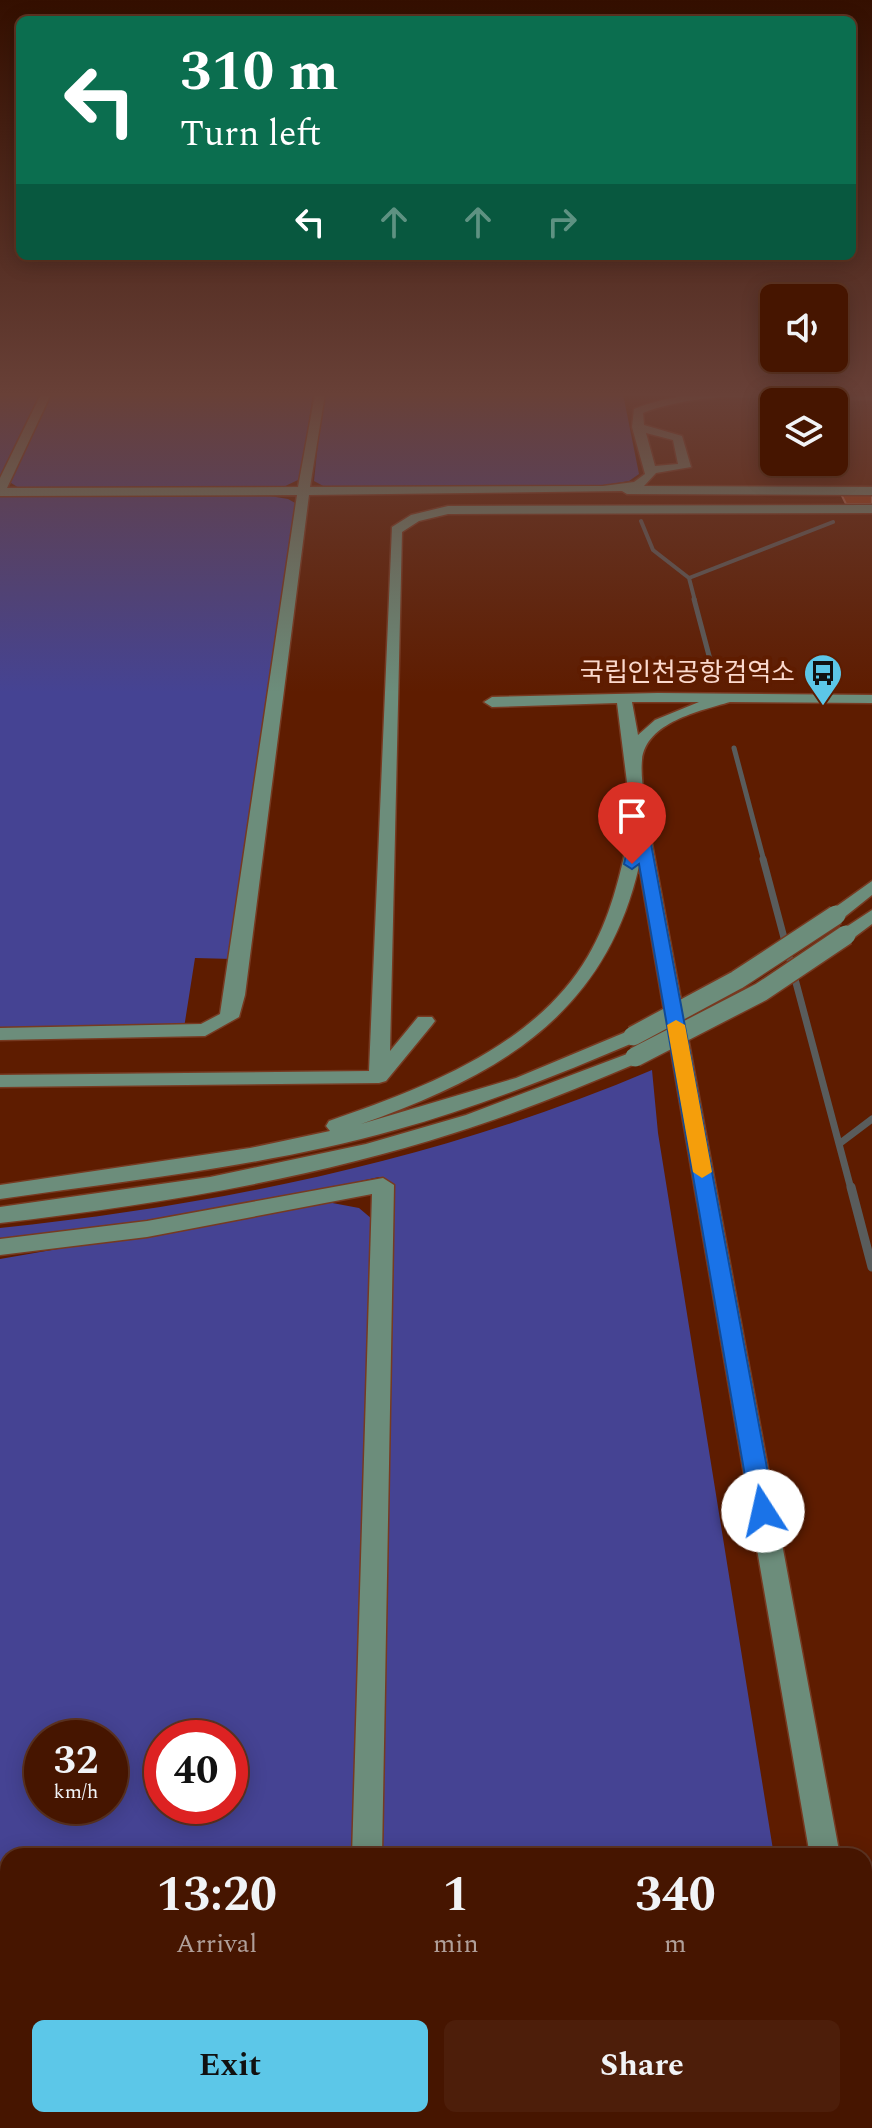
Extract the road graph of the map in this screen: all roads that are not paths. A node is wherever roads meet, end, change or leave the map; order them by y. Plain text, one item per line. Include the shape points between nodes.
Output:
1 (303, 493) edge
2 (823, 493) edge
3 (866, 509) edge
4 (872, 521) edge
5 (728, 698) junction
6 (624, 699) junction
7 (872, 699) edge
8 (492, 702) dead end
9 (634, 764) junction
10 (640, 822) junction
11 (872, 886) edge
12 (872, 915) edge
13 (425, 1021) dead end
14 (0, 1034) edge
15 (634, 1047) junction
16 (379, 1077) junction
17 (0, 1081) edge
18 (250, 1155) junction
19 (0, 1192) edge
20 (0, 1215) edge
21 (0, 1247) edge
22 (367, 1848) edge
23 (824, 1848) edge

1 - 14 street via 229,1017 217,1027 180,1032
2 - 3 street
3 - 4 street
3 - 16 street via 448,510 415,518 396,530
5 - 6 street
5 - 7 street
5 - 9 street via 653,730 638,747
6 - 8 street
6 - 9 street
9 - 10 street
10 - 18 street via 628,885 595,961 571,994 531,1029 489,1057 395,1104
10 - 23 street
11 - 15 street, bridge via 780,955
12 - 15 street, bridge via 761,992
13 - 16 street
15 - 18 street via 390,1125
15 - 20 street via 420,1136 220,1183
16 - 17 street
18 - 19 street
21 - 22 street via 147,1229 383,1185

